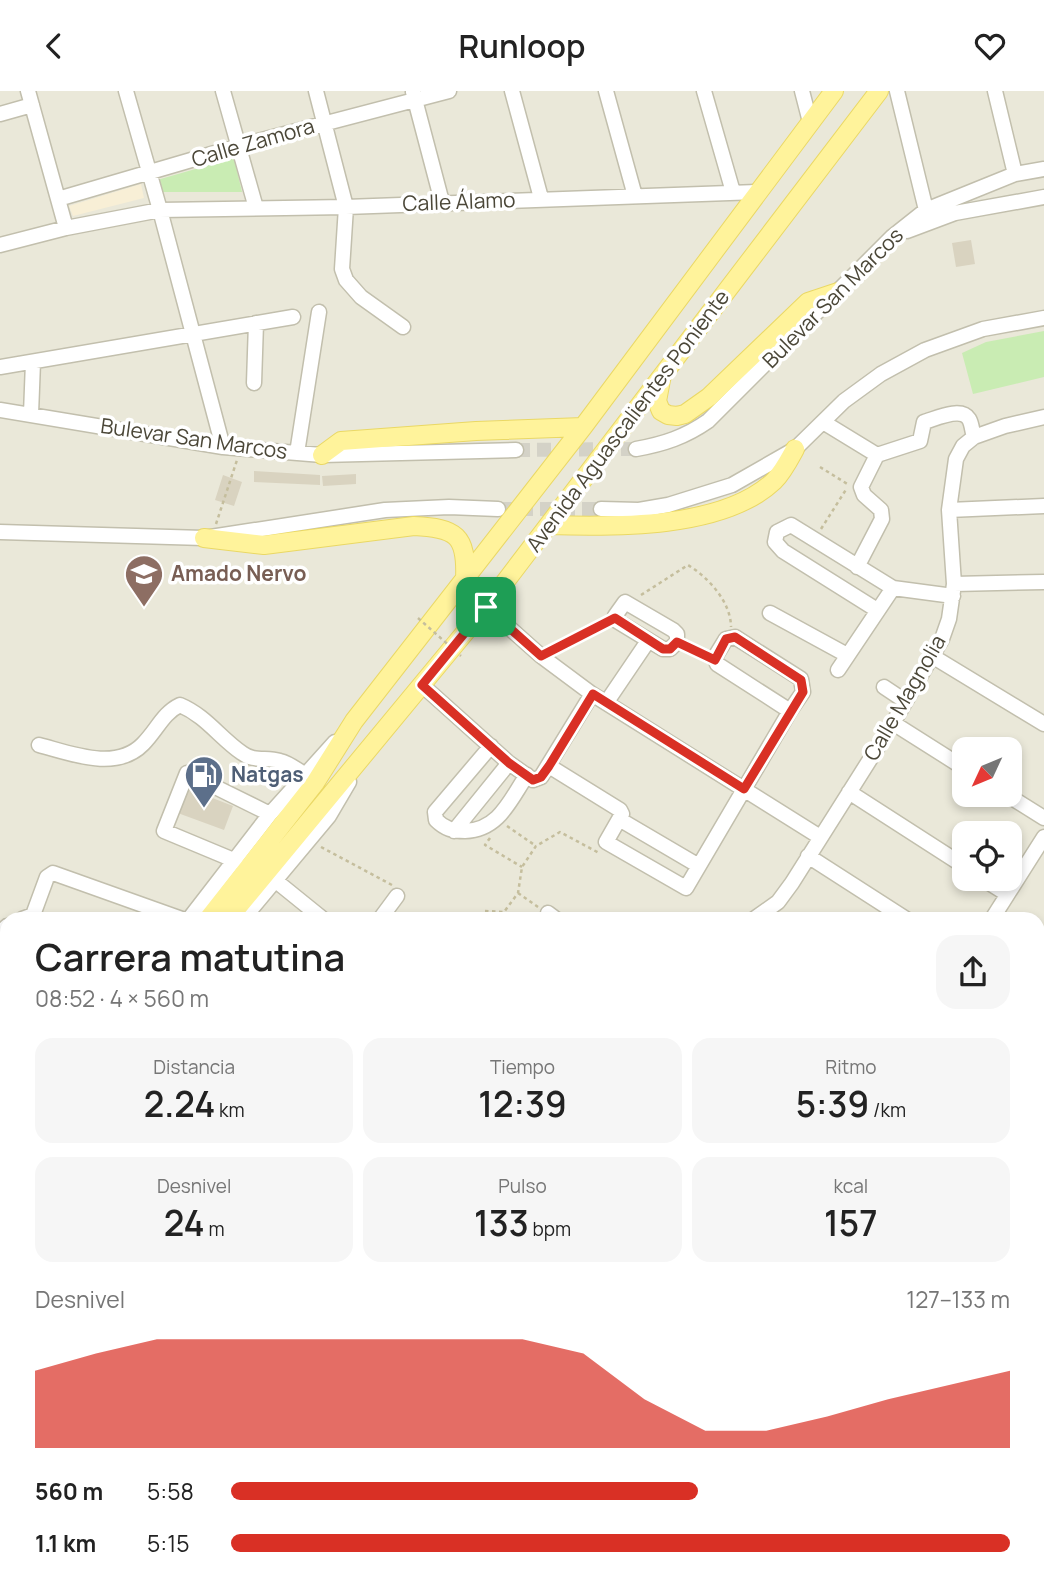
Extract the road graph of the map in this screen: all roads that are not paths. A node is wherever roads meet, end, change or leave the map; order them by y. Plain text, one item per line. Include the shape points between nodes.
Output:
1 (126, 91) edge
2 (223, 91) edge
3 (316, 91) edge
4 (449, 91) edge
5 (512, 91) edge
6 (606, 91) edge
7 (704, 91) edge
8 (802, 91) edge
9 (834, 91) edge
10 (879, 91) edge
11 (897, 91) edge
12 (995, 91) edge
13 (414, 96) edge
14 (30, 98) edge
15 (0, 114) edge
16 (810, 122) junction
17 (325, 123) junction
18 (239, 146) junction
19 (1044, 169) edge
20 (150, 173) junction
21 (1015, 174) junction
22 (733, 192) junction
23 (757, 192) junction
24 (635, 196) junction
25 (1044, 197) edge
26 (541, 198) junction
27 (58, 199) junction
28 (442, 202) junction
29 (346, 207) junction
30 (256, 208) junction
31 (160, 210) junction
32 (926, 210) junction
33 (66, 228) junction
34 (892, 237) junction
35 (0, 245) edge
36 (838, 292) junction
37 (319, 312) dead end
38 (293, 317) dead end
39 (1044, 318) edge
40 (256, 323) junction
41 (403, 327) dead end
42 (193, 336) junction
43 (33, 362) junction
44 (0, 367) edge
45 (661, 380) junction
46 (254, 383) dead end
47 (0, 411) edge
48 (31, 414) junction
49 (1044, 417) edge
50 (823, 422) junction
51 (583, 427) junction
52 (974, 437) junction
53 (223, 447) junction
54 (636, 449) tunnel mouth
55 (795, 449) junction
56 (516, 450) tunnel mouth
57 (297, 453) junction
58 (322, 455) junction
59 (877, 455) junction
60 (1044, 506) edge
61 (498, 509) tunnel mouth
62 (601, 509) tunnel mouth
63 (949, 510) junction
64 (549, 526) junction
65 (0, 532) edge
66 (208, 537) junction
67 (857, 567) junction
68 (465, 579) junction
69 (1044, 582) edge
70 (893, 588) junction
71 (954, 590) junction
72 (486, 607) junction
73 (877, 610) junction
74 (770, 613) dead end
75 (648, 641) junction
76 (847, 655) junction
77 (932, 656) junction
78 (838, 670) dead end
79 (422, 685) junction
80 (884, 687) dead end
81 (593, 694) junction
82 (905, 701) junction
83 (606, 703) junction
84 (790, 711) junction
85 (354, 721) junction
86 (893, 723) junction
87 (1044, 724) edge
88 (39, 745) dead end
89 (491, 746) junction
90 (371, 747) junction
91 (952, 760) edge
92 (509, 763) junction
93 (549, 766) junction
94 (304, 774) junction
95 (527, 775) junction
96 (744, 789) junction
97 (849, 792) junction
98 (1022, 804) edge
99 (271, 814) junction
100 (1044, 818) edge
101 (619, 819) junction
102 (454, 831) junction
103 (820, 837) junction
104 (1044, 837) edge
105 (808, 856) junction
106 (952, 858) edge
107 (236, 861) junction
108 (699, 866) junction
109 (276, 881) junction
110 (1002, 891) edge
111 (399, 893) road end
112 (1007, 894) junction
113 (36, 912) edge
114 (162, 912) edge
115 (195, 912) edge
116 (214, 912) edge
117 (234, 912) edge
118 (249, 912) edge
119 (314, 912) edge
120 (385, 912) edge
121 (767, 912) edge
122 (895, 912) edge
123 (996, 912) edge

1 - 20 street
2 - 18 street
3 - 17 street
4 - 13 street, Calle Zamora
5 - 26 street
6 - 24 street
7 - 22 street
8 - 16 street
9 - 16 main road, Avenida Aguascalientes Poniente
10 - 45 main road, Avenida Aguascalientes Poniente
11 - 32 street
12 - 21 street
13 - 17 street, Calle Zamora
13 - 28 street
14 - 15 street
14 - 27 street
16 - 23 main road, Avenida Aguascalientes Poniente
17 - 18 street, Calle Zamora
17 - 29 street
18 - 20 street, Calle Zamora
18 - 30 street
19 - 21 street, Bulevar San Marcos
20 - 27 street, Calle Zamora
20 - 31 street
21 - 32 street, Bulevar San Marcos
22 - 23 street, Calle Álamo
22 - 24 street, Calle Álamo
23 - 51 main road, Avenida Aguascalientes Poniente
24 - 26 street, Calle Álamo
25 - 34 street via 955,213
26 - 28 street, Calle Álamo
27 - 33 street
28 - 29 street, Calle Álamo
29 - 30 street, Calle Álamo
29 - 41 street via 342,269 346,280 361,297
30 - 31 street, Calle Álamo
31 - 33 street, Calle Álamo
31 - 42 street
32 - 34 street, Bulevar San Marcos
33 - 35 street, Calle Álamo
34 - 36 street, Bulevar San Marcos
36 - 45 main road via 808,302 709,397 685,414 661,411 657,401
36 - 54 street, Bulevar San Marcos via 708,421 668,443
37 - 57 street
38 - 40 street
39 - 50 street via 983,329 925,350 881,374
40 - 42 street
40 - 46 street
42 - 43 street
42 - 53 street
43 - 44 street
43 - 48 street
45 - 64 main road, Avenida Aguascalientes Poniente
47 - 48 street, Bulevar San Marcos
48 - 53 street, Bulevar San Marcos
49 - 52 street
50 - 55 street
50 - 59 street
51 - 58 main road via 341,441
51 - 68 main road, Avenida Aguascalientes Poniente
52 - 59 street via 969,418 957,413 924,422 920,441
52 - 63 street, Calle Magnolia via 956,459
53 - 57 street, Bulevar San Marcos
55 - 62 street via 732,485 704,495 639,510
55 - 64 main road via 776,479 760,493 714,512 631,526
56 - 58 street, Bulevar San Marcos
57 - 58 street, Bulevar San Marcos
59 - 67 street via 861,487 855,488 883,515
60 - 63 street
61 - 66 street via 385,510
63 - 71 street, Calle Magnolia
64 - 72 main road, Avenida Aguascalientes Poniente
65 - 66 street
66 - 68 main road via 264,545 414,526 439,527 451,531 464,547
67 - 70 street
67 - 73 street via 791,525 777,532 775,542 783,551
68 - 85 main road, Avenida Aguascalientes Poniente
69 - 71 street
70 - 71 street
70 - 73 street
71 - 77 street, Calle Magnolia via 949,619
72 - 79 main road, Avenida Aguascalientes Poniente
72 - 81 street
73 - 76 street
74 - 76 street
75 - 75 street via 615,618 625,602 677,634 670,649
75 - 83 street
76 - 78 street
77 - 82 street, Calle Magnolia
77 - 87 street
79 - 89 street
79 - 90 main road, Avenida Aguascalientes Poniente
80 - 82 street
81 - 83 street
81 - 93 street
82 - 86 street, Calle Magnolia
83 - 96 street
84 - 84 street via 717,664 726,639 735,637 801,680 803,692
84 - 96 street
85 - 94 street, Avenida Aguascalientes Poniente
85 - 116 main road, Avenida Aguascalientes Poniente via 315,783
86 - 91 street
86 - 97 street, Calle Magnolia
88 - 94 street via 88,758 120,757 142,746 170,710 180,705 195,711 241,753 290,764
89 - 92 street
89 - 102 street via 435,812 443,827
90 - 109 street, Avenida Aguascalientes Poniente via 329,816
90 - 117 main road, Avenida Aguascalientes Poniente
92 - 95 street
92 - 102 street
93 - 95 street via 537,780
93 - 101 street via 620,810
94 - 99 street, Avenida Aguascalientes Poniente
95 - 102 street via 493,823 475,831
96 - 103 street
96 - 108 street
97 - 103 street, Calle Magnolia
97 - 106 street
98 - 100 street
99 - 107 street, Avenida Aguascalientes Poniente
99 - 107 street via 187,773 164,831
101 - 108 street
101 - 108 street via 606,842 686,888
103 - 105 street, Calle Magnolia
104 - 112 street
105 - 121 street, Calle Magnolia
105 - 122 street
107 - 115 street, Avenida Aguascalientes Poniente
109 - 118 street, Avenida Aguascalientes Poniente
109 - 119 street
110 - 112 street
111 - 120 street
112 - 123 street
113 - 114 street via 47,877 53,873

